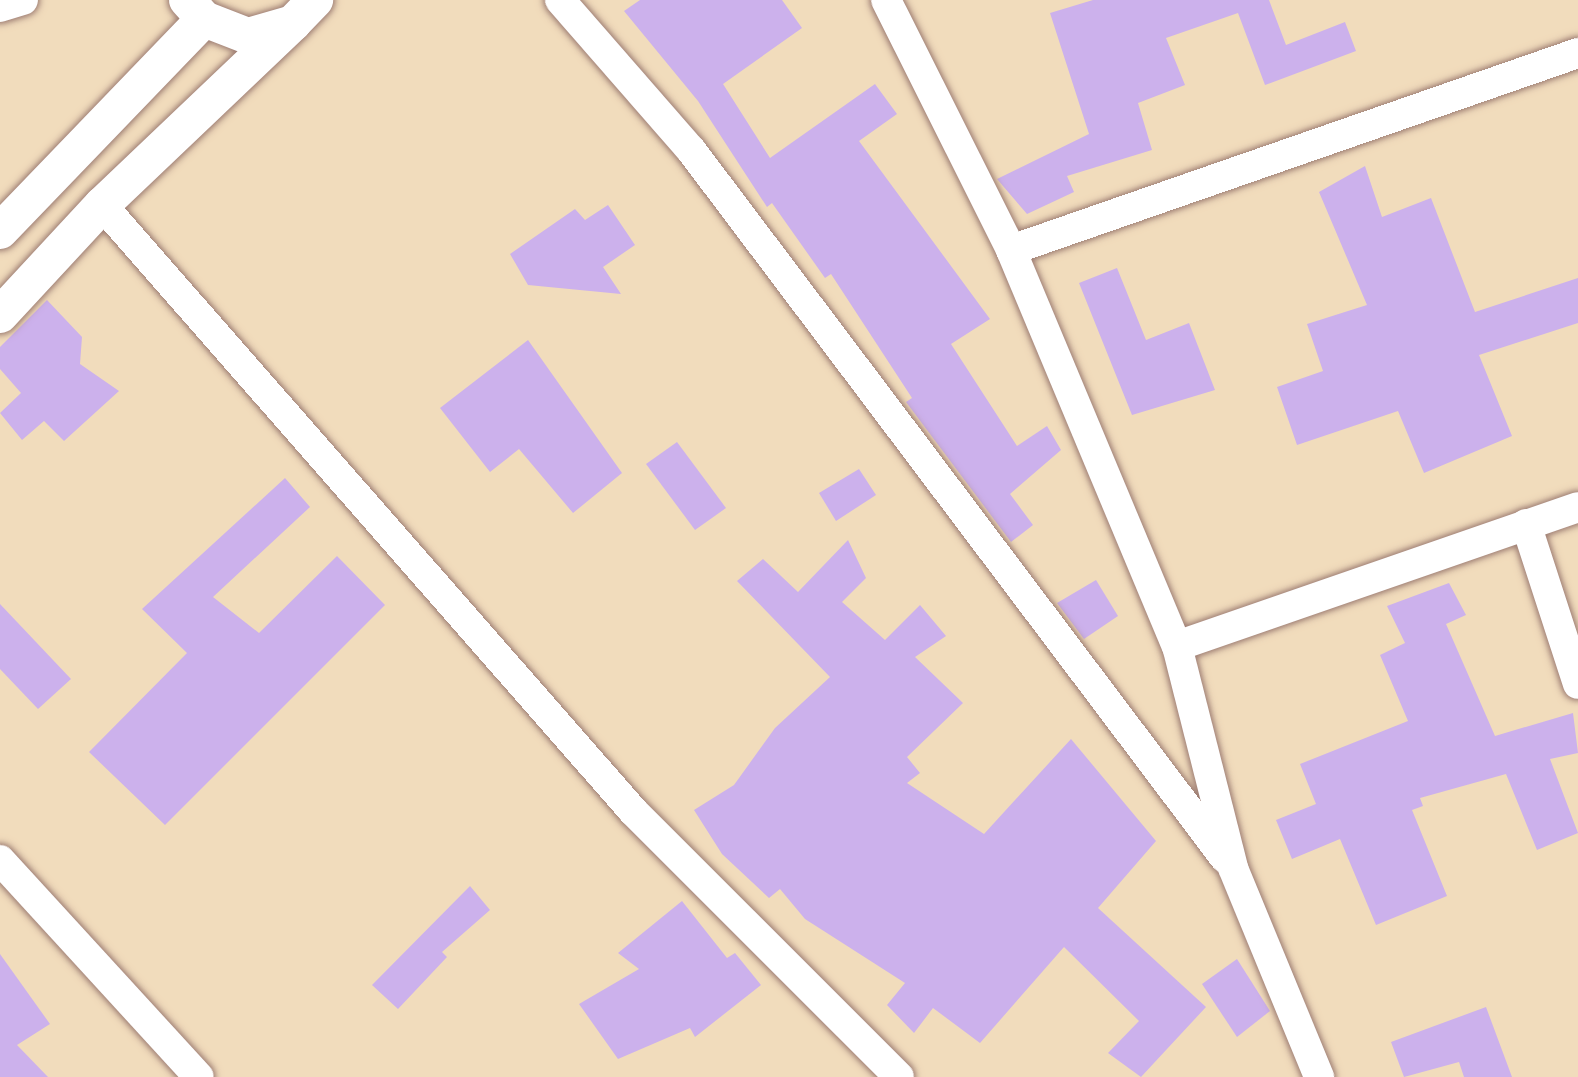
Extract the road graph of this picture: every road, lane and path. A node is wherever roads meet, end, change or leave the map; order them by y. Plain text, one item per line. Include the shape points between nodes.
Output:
1 (23, 0) edge
2 (560, 0) edge
3 (886, 0) edge
4 (0, 7) edge
5 (195, 9) edge
6 (304, 12) edge
7 (1578, 53) edge
8 (102, 205) junction
9 (0, 231) edge
10 (1011, 250) junction
11 (0, 315) edge
12 (1578, 507) edge
13 (1526, 524) junction
14 (1178, 646) junction
15 (1578, 684) edge
16 (0, 860) edge
17 (1233, 868) junction
18 (199, 1077) edge
19 (898, 1077) edge
20 (1319, 1077) edge

1 - 4 street
2 - 17 street via 691,150
3 - 10 street
5 - 6 street via 248,36
5 - 9 street
6 - 8 street
7 - 10 street
8 - 11 street
8 - 19 street via 633,811
10 - 14 street
12 - 13 street
13 - 14 street
13 - 15 street
14 - 17 street
16 - 18 street
17 - 20 street

